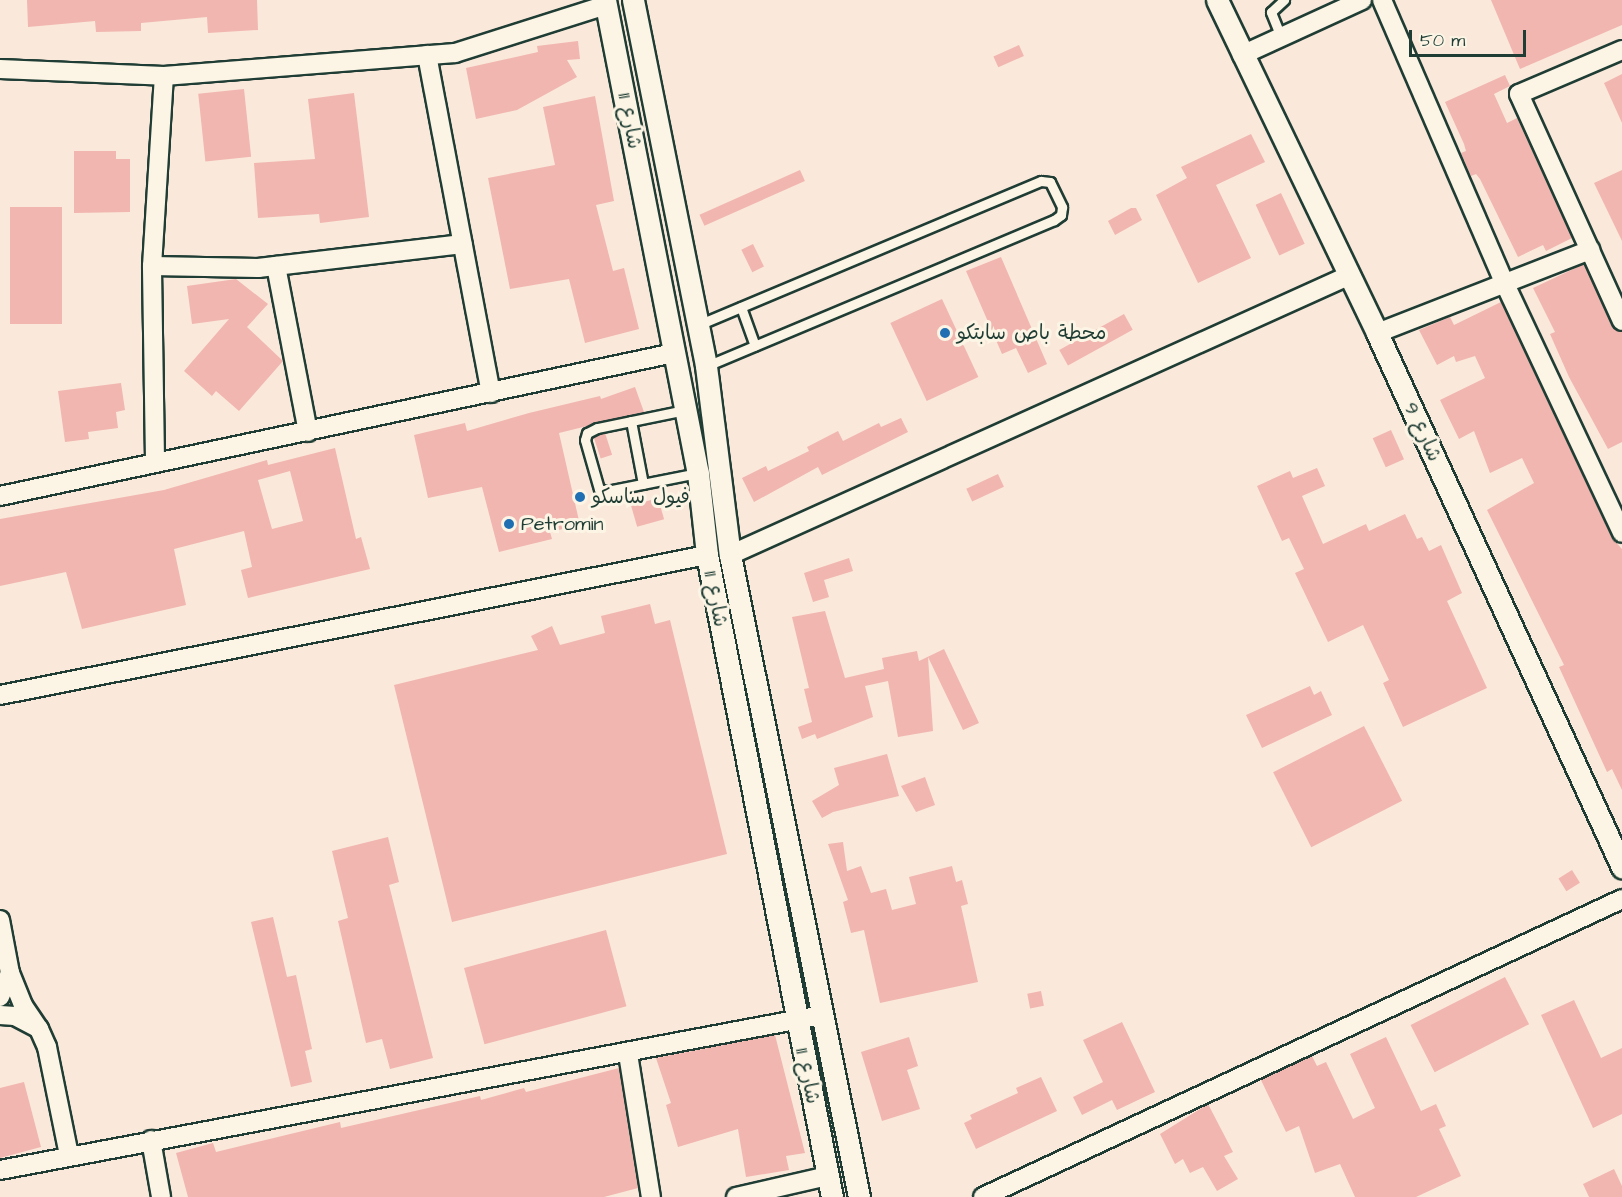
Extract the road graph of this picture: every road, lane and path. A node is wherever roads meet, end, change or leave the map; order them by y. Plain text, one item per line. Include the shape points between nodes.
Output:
1 (633, 0) edge
2 (1217, 0) edge
3 (1284, 0) edge
4 (1362, 0) edge
5 (1382, 0) edge
6 (605, 2) edge
7 (1281, 37) junction
8 (1622, 50) edge
9 (427, 55) junction
10 (1242, 55) junction
11 (0, 69) edge
12 (164, 76) junction
13 (463, 244) junction
14 (1590, 250) junction
15 (152, 266) junction
16 (276, 266) junction
17 (1348, 276) junction
18 (1505, 284) junction
19 (741, 307) junction
20 (1622, 321) edge
21 (698, 325) junction
22 (1377, 333) junction
23 (755, 346) junction
24 (674, 353) junction
25 (706, 366) junction
26 (491, 393) junction
27 (685, 410) junction
28 (631, 421) junction
29 (308, 432) junction
30 (155, 460) junction
31 (698, 473) junction
32 (643, 484) junction
33 (0, 496) edge
34 (1622, 533) edge
35 (707, 555) junction
36 (730, 555) junction
37 (0, 695) edge
38 (1622, 867) edge
39 (1622, 899) edge
40 (0, 920) edge
41 (10, 973) junction
42 (0, 997) edge
43 (0, 1015) edge
44 (822, 1015) junction
45 (796, 1019) junction
46 (39, 1029) junction
47 (628, 1054) junction
48 (151, 1140) junction
49 (69, 1155) junction
50 (0, 1170) edge
51 (830, 1187) edge
52 (161, 1197) edge
53 (651, 1197) edge
54 (736, 1197) edge
55 (859, 1197) edge
56 (983, 1197) edge

1 - 21 street, شارع 11
2 - 10 street, شارع 9
3 - 7 lane via 1271,12
4 - 7 street
5 - 18 street
6 - 9 street via 455,53
6 - 24 street, شارع 11
7 - 10 street
8 - 14 street via 1520,94
9 - 12 street
9 - 13 street
10 - 17 street, شارع 9
11 - 12 street
12 - 15 street
13 - 16 street
13 - 26 street
14 - 18 street
14 - 20 street
15 - 16 street
15 - 30 street
16 - 29 street
17 - 22 street, شارع 9
17 - 36 street
18 - 22 street
18 - 34 street
19 - 21 lane
19 - 23 lane
19 - 23 lane via 1041,181 1050,182 1062,207 1061,215 1054,220
21 - 25 street, شارع 11
22 - 38 street, شارع 9
23 - 25 lane
24 - 26 street
24 - 27 street, شارع 11
25 - 36 street, شارع 11
26 - 29 street
27 - 28 lane
27 - 31 street, شارع 11
28 - 32 lane
28 - 32 lane via 597,428 587,433 585,440 599,489
29 - 30 street
30 - 33 street
31 - 32 lane
31 - 35 street, شارع 11
35 - 37 street
35 - 45 street, شارع 11
36 - 44 street, شارع 11
39 - 56 street
40 - 41 street
41 - 42 street
41 - 46 street via 23,1005
43 - 46 street via 15,1016
44 - 45 street
44 - 55 street, شارع 11
45 - 47 street
45 - 51 street, شارع 11
46 - 49 street via 47,1047
47 - 48 street
47 - 53 street
48 - 49 street
48 - 52 street
49 - 50 street
51 - 54 street

